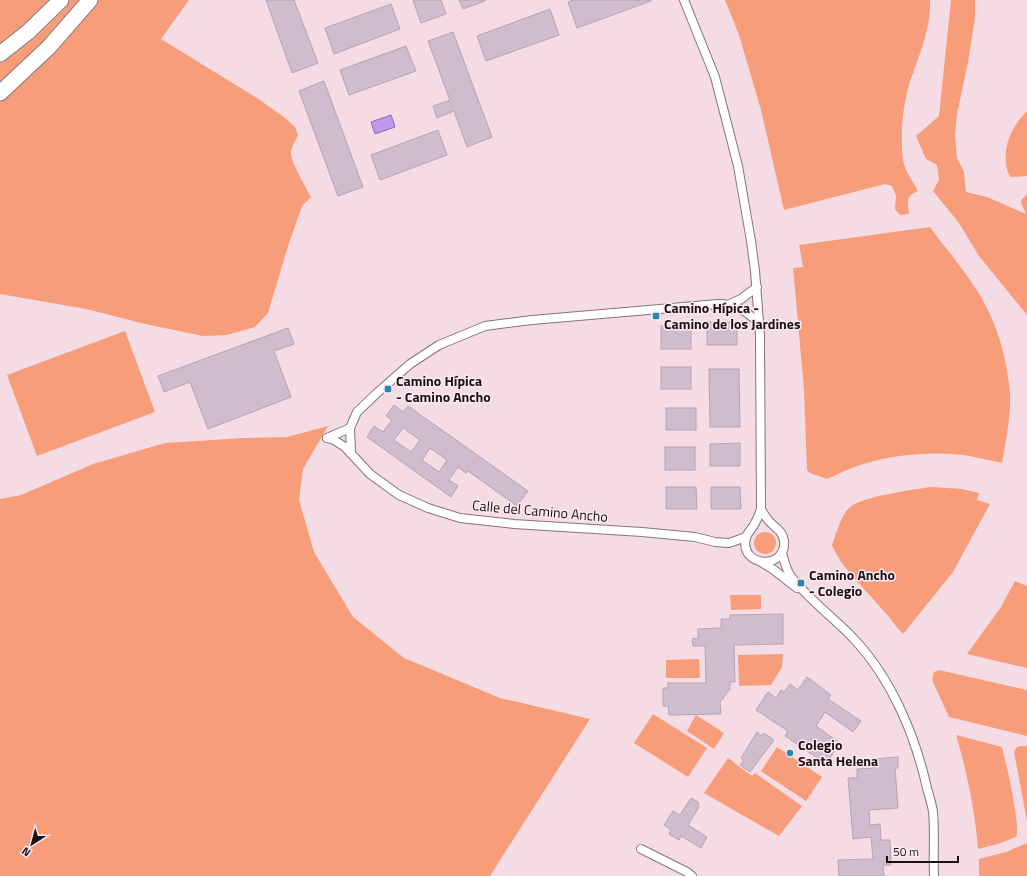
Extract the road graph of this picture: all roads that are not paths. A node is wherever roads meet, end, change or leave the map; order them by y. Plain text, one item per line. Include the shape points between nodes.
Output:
1 (62, 0) edge
2 (90, 0) edge
3 (684, 0) edge
4 (0, 54) edge
5 (0, 93) edge
6 (757, 286) junction
7 (730, 304) junction
8 (759, 323) junction
9 (350, 428) junction
10 (351, 453) junction
11 (762, 509) junction
12 (772, 525) junction
13 (753, 526) junction
14 (746, 537) junction
15 (782, 553) junction
16 (761, 562) junction
17 (809, 596) junction
18 (640, 849) dead end
19 (692, 876) edge
20 (934, 876) edge

1 - 4 highway
2 - 5 highway via 49,47
3 - 6 street via 715,77 729,130 746,210
6 - 7 street via 741,300
6 - 8 street
7 - 8 street via 746,312
7 - 9 street via 485,326 439,345 410,364 357,412
8 - 11 street
9 - 10 street
9 - 10 street, Calle del Camino Ancho via 327,438 342,445
10 - 14 street, Calle del Camino Ancho via 370,474 400,495 428,508 460,518 642,532 729,543
11 - 12 street
11 - 13 street
12 - 13 street via 766,523
12 - 15 street via 782,534
13 - 14 street
14 - 16 street via 745,543 750,555
15 - 16 street via 773,561
15 - 17 street via 790,575
16 - 17 street
17 - 20 street via 866,652 884,680 914,740 933,811
18 - 19 street

